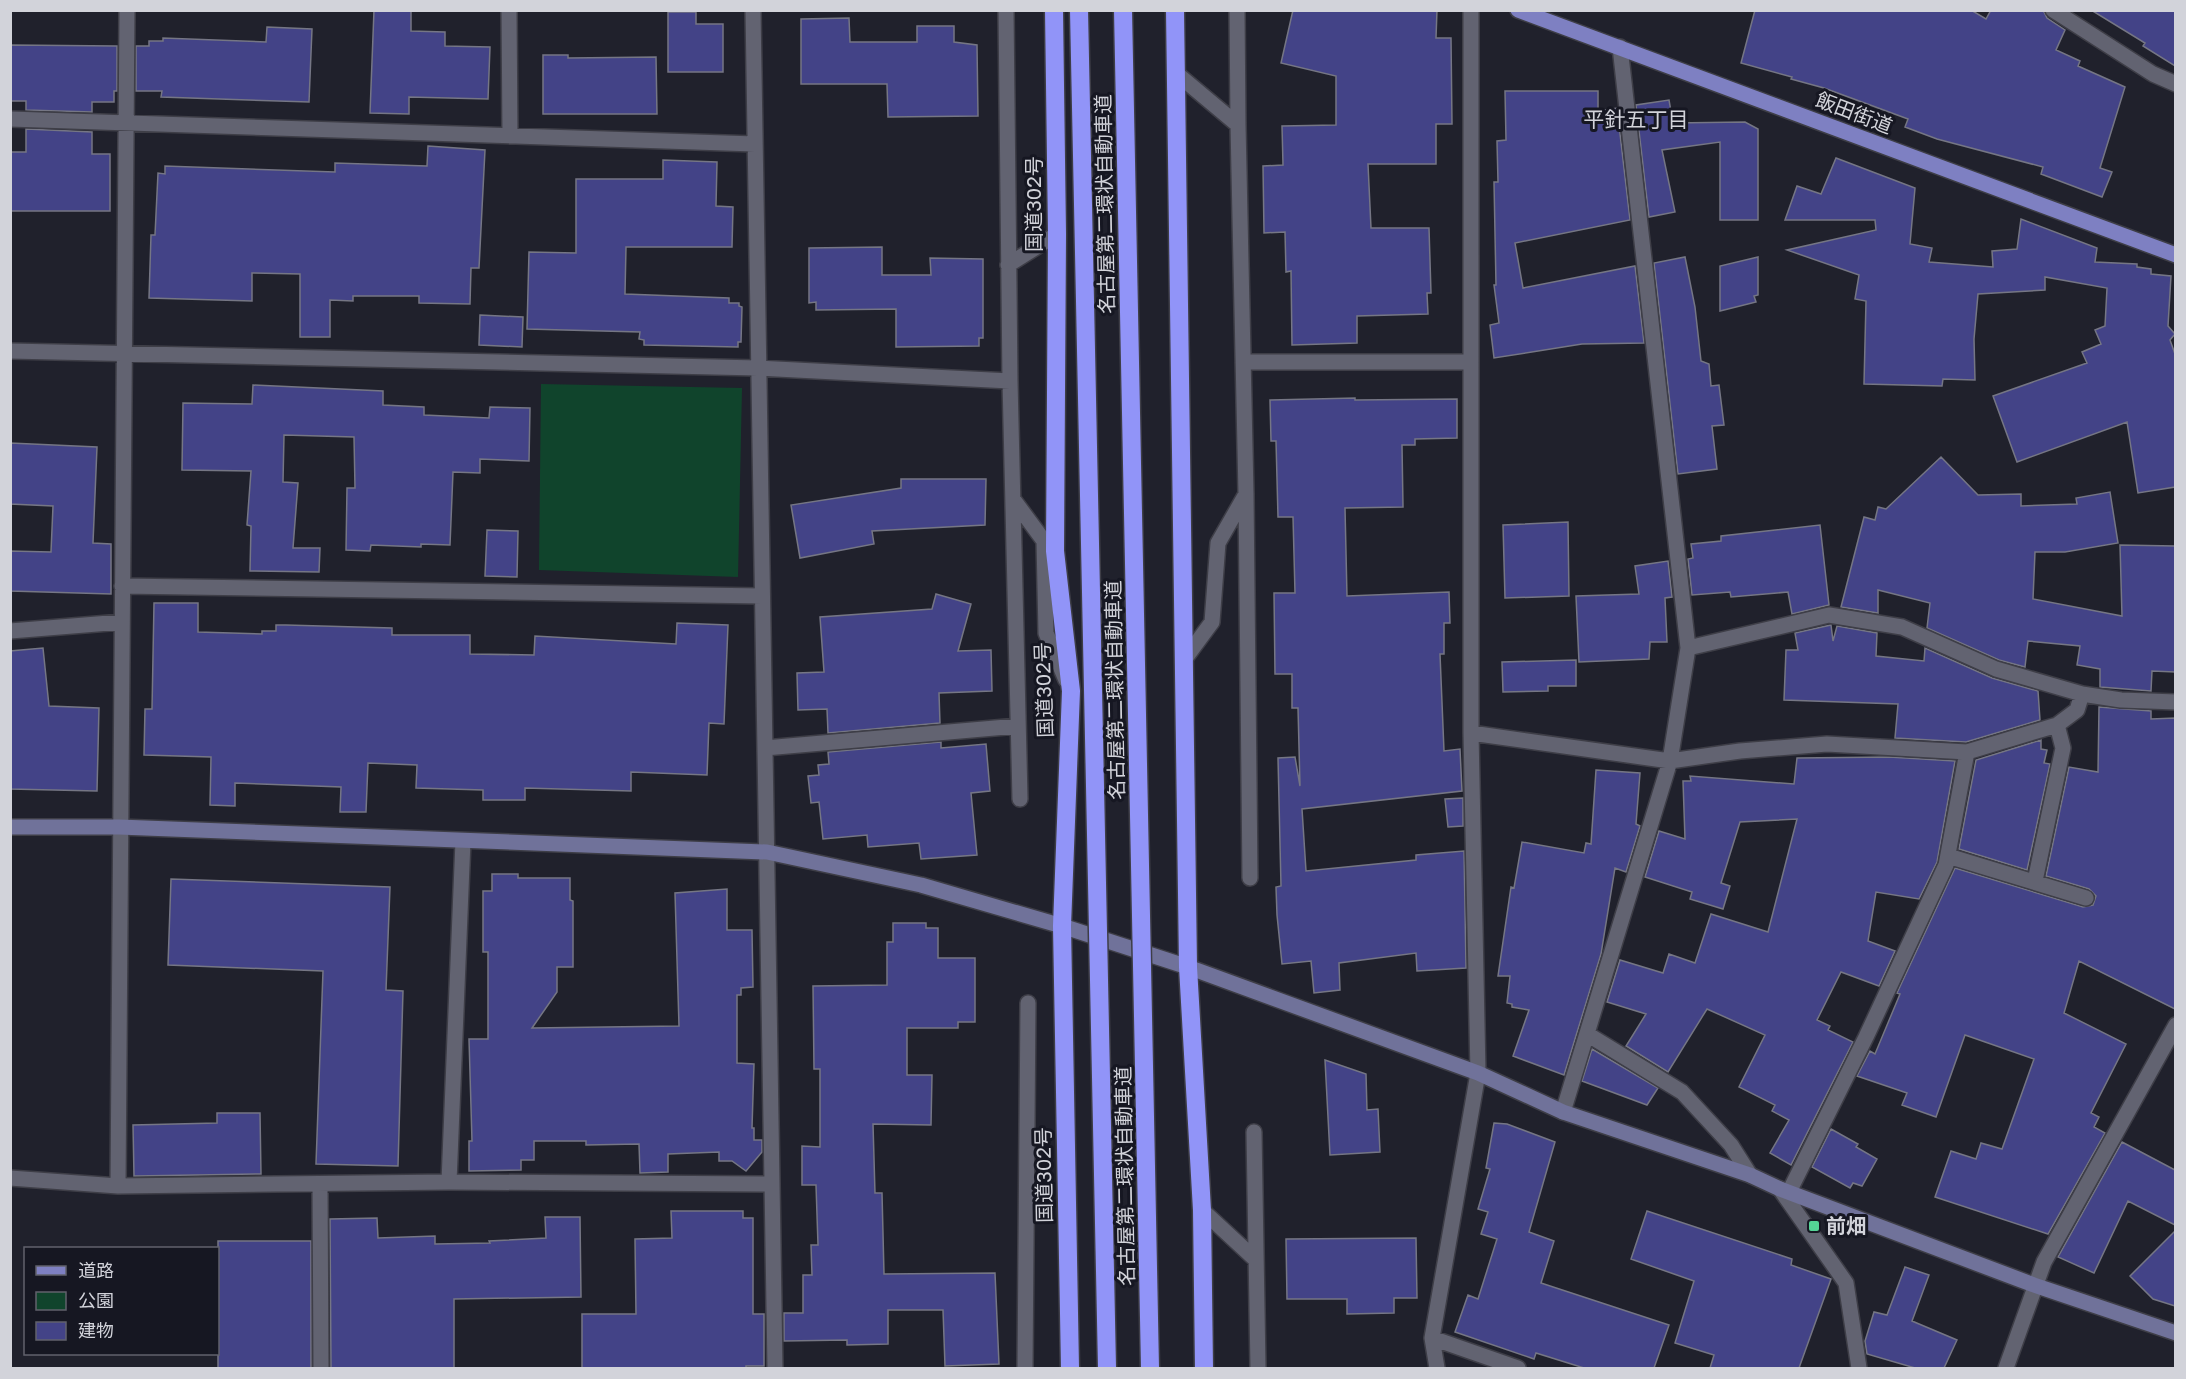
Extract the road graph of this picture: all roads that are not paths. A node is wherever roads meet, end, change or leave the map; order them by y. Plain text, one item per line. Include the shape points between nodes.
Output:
1 (127, 10) edge
2 (509, 10) edge
3 (753, 10) edge
4 (1006, 10) edge
5 (1054, 10) edge
6 (1079, 10) edge
7 (1123, 10) edge
8 (1175, 10) edge
9 (1237, 10) edge
10 (1471, 10) edge
11 (1518, 10) edge
12 (2053, 10) edge
13 (1620, 47) junction
14 (1176, 73) junction
15 (2175, 84) edge
16 (10, 119) edge
17 (126, 123) junction
18 (1238, 125) junction
19 (510, 136) junction
20 (755, 144) junction
21 (1057, 234) junction
22 (2175, 255) edge
23 (1008, 265) junction
24 (10, 351) edge
25 (124, 355) junction
26 (1243, 362) junction
27 (1471, 362) junction
28 (758, 369) junction
29 (1010, 381) junction
30 (1246, 494) junction
31 (1013, 499) junction
32 (122, 586) junction
33 (762, 596) junction
34 (122, 622) junction
35 (10, 631) edge
36 (1688, 648) junction
37 (1184, 660) junction
38 (1071, 691) junction
39 (2082, 694) junction
40 (2175, 702) edge
41 (2057, 725) junction
42 (1018, 726) junction
43 (1471, 733) junction
44 (765, 748) junction
45 (1967, 752) junction
46 (1670, 761) junction
47 (1020, 799) dead end
48 (10, 827) edge
49 (119, 827) junction
50 (464, 841) junction
51 (767, 852) junction
52 (1948, 856) junction
53 (1250, 878) dead end
54 (2035, 881) junction
55 (2086, 898) dead end
56 (1062, 926) junction
57 (1188, 967) junction
58 (1028, 1003) dead end
59 (2175, 1025) edge
60 (1587, 1034) junction
61 (1478, 1073) junction
62 (1563, 1112) junction
63 (1254, 1132) dead end
64 (1750, 1175) junction
65 (10, 1178) edge
66 (449, 1182) junction
67 (320, 1184) junction
68 (770, 1184) junction
69 (118, 1186) junction
70 (1784, 1190) junction
71 (1202, 1210) junction
72 (1257, 1260) junction
73 (2034, 1285) junction
74 (2175, 1333) edge
75 (1432, 1338) junction
76 (321, 1368) edge
77 (774, 1368) edge
78 (1025, 1368) edge
79 (1070, 1368) edge
80 (1107, 1368) edge
81 (1150, 1368) edge
82 (1204, 1368) edge
83 (1258, 1368) edge
84 (1437, 1368) edge
85 (1518, 1368) edge
86 (1859, 1368) edge
87 (2006, 1368) edge

1 - 17 street
2 - 19 street
3 - 20 street
4 - 23 street
5 - 21 highway, 国道302号
6 - 80 highway, 名古屋第二環状自動車道, bridge
7 - 81 highway, 名古屋第二環状自動車道, bridge
8 - 14 highway
9 - 18 street
10 - 27 street
11 - 13 main road, 飯田街道
12 - 15 street
13 - 22 main road, 飯田街道
13 - 36 street
14 - 18 street
14 - 37 highway
16 - 17 street
17 - 19 street
17 - 25 street
18 - 26 street
19 - 20 street
20 - 28 street
21 - 23 street
21 - 38 highway, 国道302号 via 1055,551
23 - 29 street
24 - 25 street
25 - 28 street
25 - 32 street
26 - 27 street
26 - 30 street
27 - 43 street
28 - 29 street
28 - 33 street
29 - 31 street
30 - 37 street via 1218,543 1212,622
30 - 53 street
31 - 38 street via 1044,541 1046,633
31 - 42 street
32 - 33 street
32 - 34 street
33 - 44 street
34 - 35 street
34 - 49 street
36 - 39 street via 1829,615 1902,627 1996,669
36 - 46 street
37 - 57 highway
38 - 56 highway, 国道302号
39 - 40 street
39 - 41 street via 2077,710
41 - 45 street
41 - 54 street via 2063,748
42 - 44 street
42 - 47 street
43 - 46 street
43 - 61 street
44 - 51 street
45 - 46 street via 1827,744
45 - 52 street
46 - 60 street
48 - 49 street
49 - 50 street
49 - 69 street
50 - 51 street
50 - 66 street
51 - 56 street via 921,885
51 - 68 street
52 - 54 street
52 - 70 street via 1866,1037
54 - 55 street
56 - 57 street
56 - 79 highway, 国道302号
57 - 61 street
57 - 71 highway
58 - 78 street
59 - 73 street
60 - 62 street
60 - 64 street via 1682,1092 1731,1145
61 - 62 street
61 - 75 street
62 - 64 street
63 - 72 street
64 - 70 street
65 - 69 street
66 - 67 street
66 - 68 street
67 - 69 street
67 - 76 street
68 - 77 street
70 - 73 street
70 - 86 street via 1846,1283
71 - 72 street
71 - 82 highway
72 - 83 street
73 - 74 street
73 - 87 street
75 - 84 street
75 - 85 street

